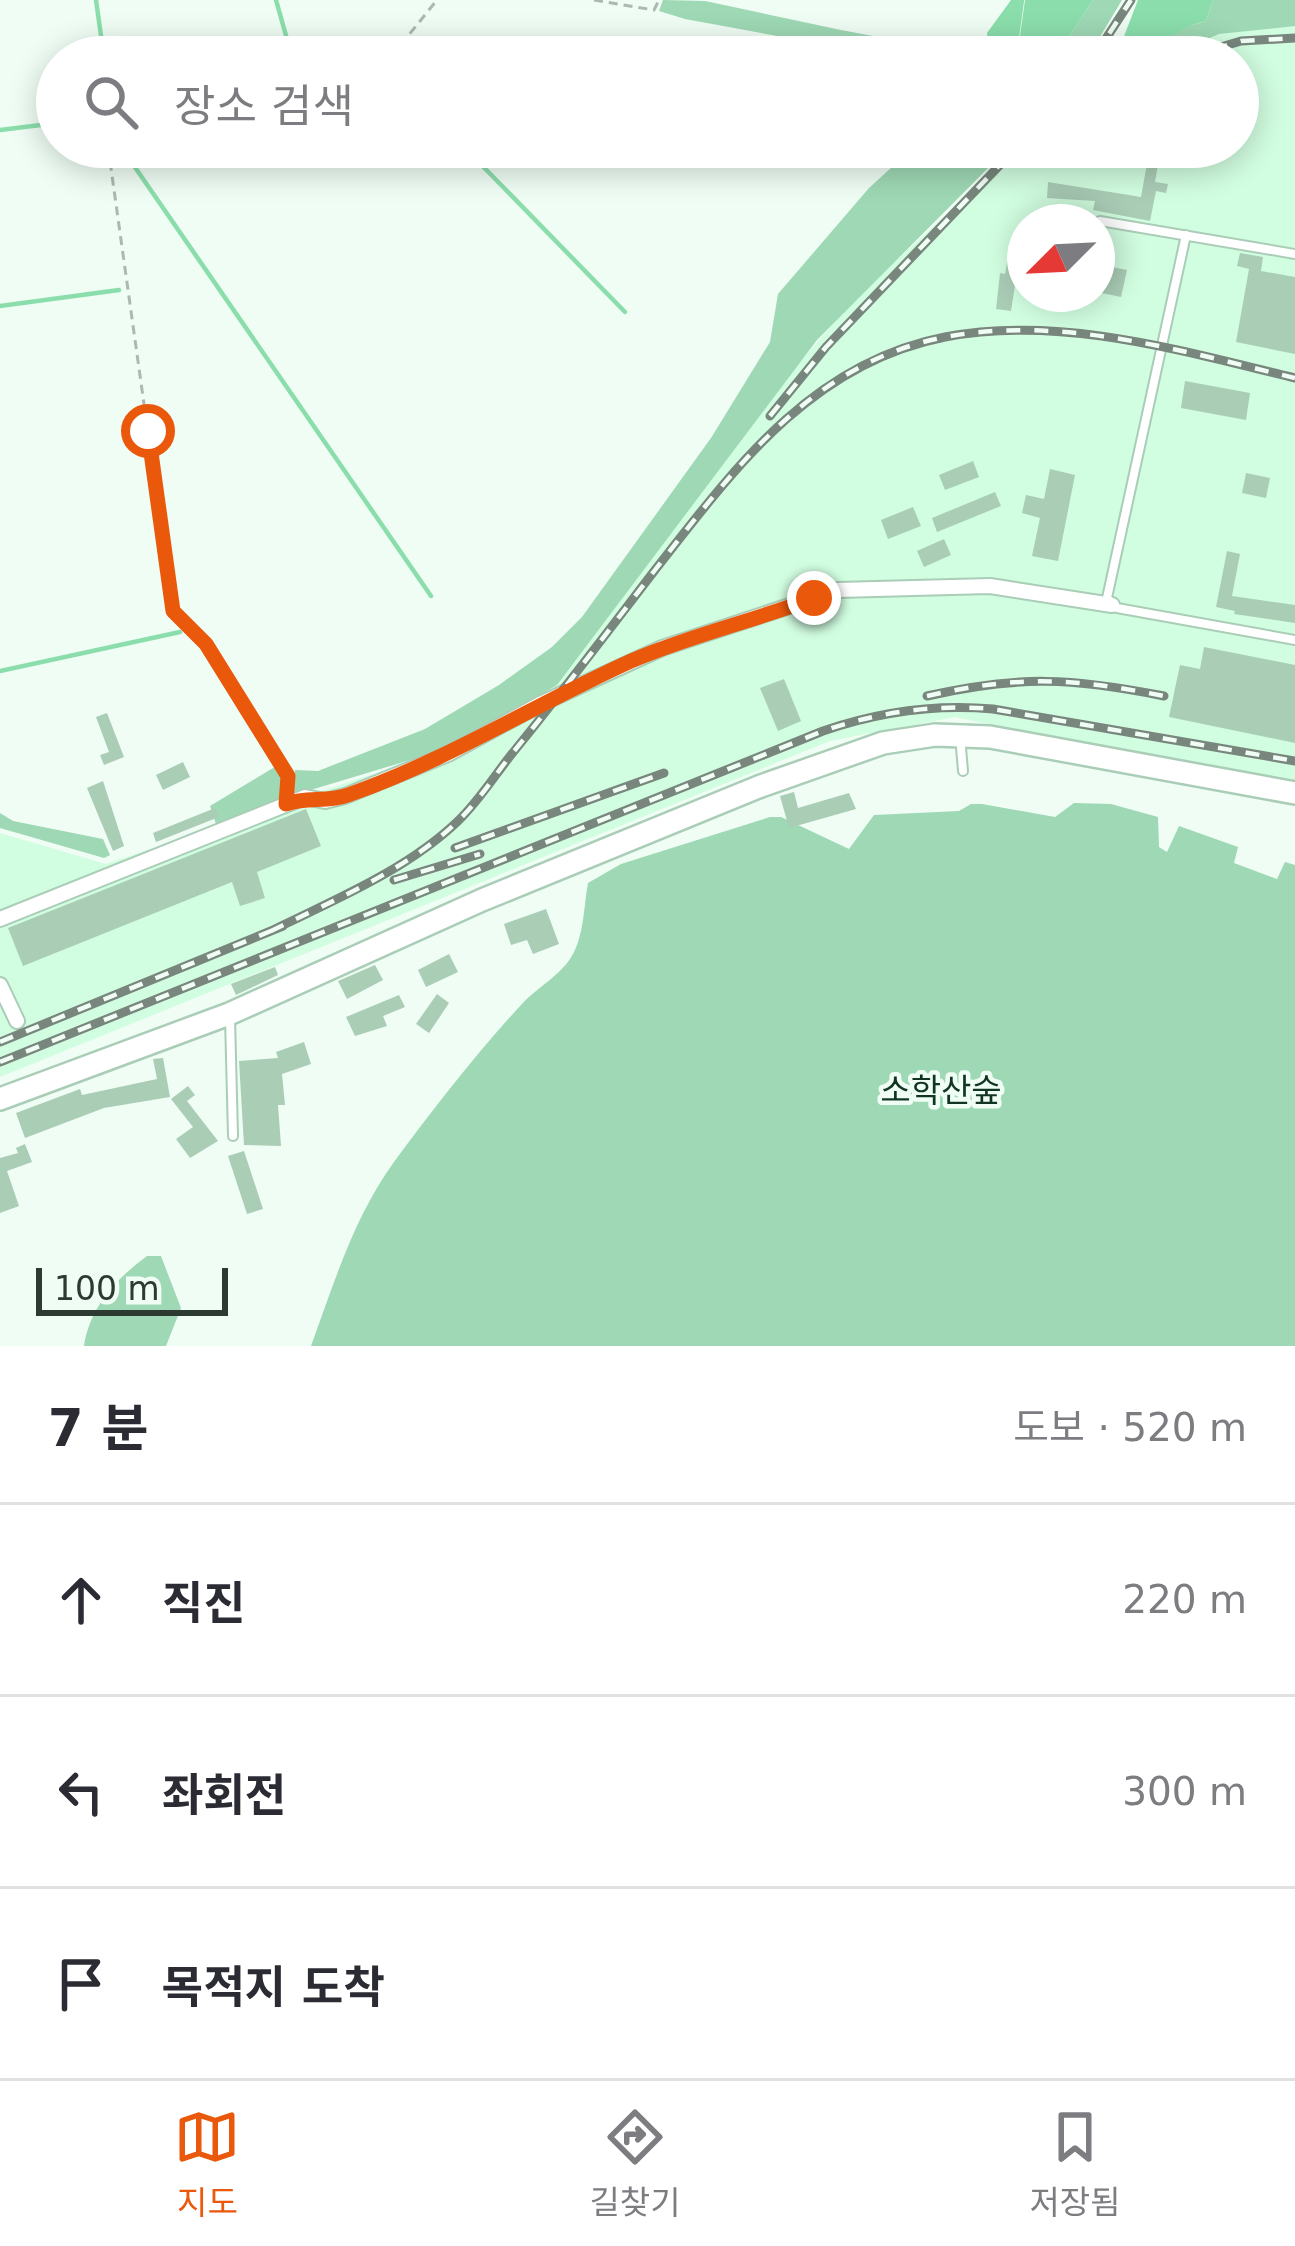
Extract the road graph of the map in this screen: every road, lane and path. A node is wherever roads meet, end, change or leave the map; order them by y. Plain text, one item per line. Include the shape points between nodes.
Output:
1 (436, 0) edge
2 (594, 0) edge
3 (659, 0) edge
4 (408, 36) edge
5 (111, 168) edge
6 (1115, 223) edge
7 (1186, 235) junction
8 (1295, 254) edge
9 (1112, 604) junction
10 (1295, 640) edge
11 (960, 735) junction
12 (963, 771) dead end
13 (1295, 793) edge
14 (286, 804) junction
15 (0, 919) edge
16 (0, 985) edge
17 (229, 1014) junction
18 (17, 1021) dead end
19 (0, 1099) edge
20 (233, 1136) dead end

1 - 4 path
2 - 3 path via 654,10
5 - 14 path via 173,611 206,644 288,776
6 - 7 lane
7 - 8 lane
7 - 9 lane via 1107,589
9 - 10 lane
9 - 14 street via 990,586 838,590 662,648 345,796
11 - 12 lane
11 - 13 street
11 - 17 street via 884,743 761,786 482,899
14 - 15 street
16 - 18 street
17 - 19 street
17 - 20 lane

